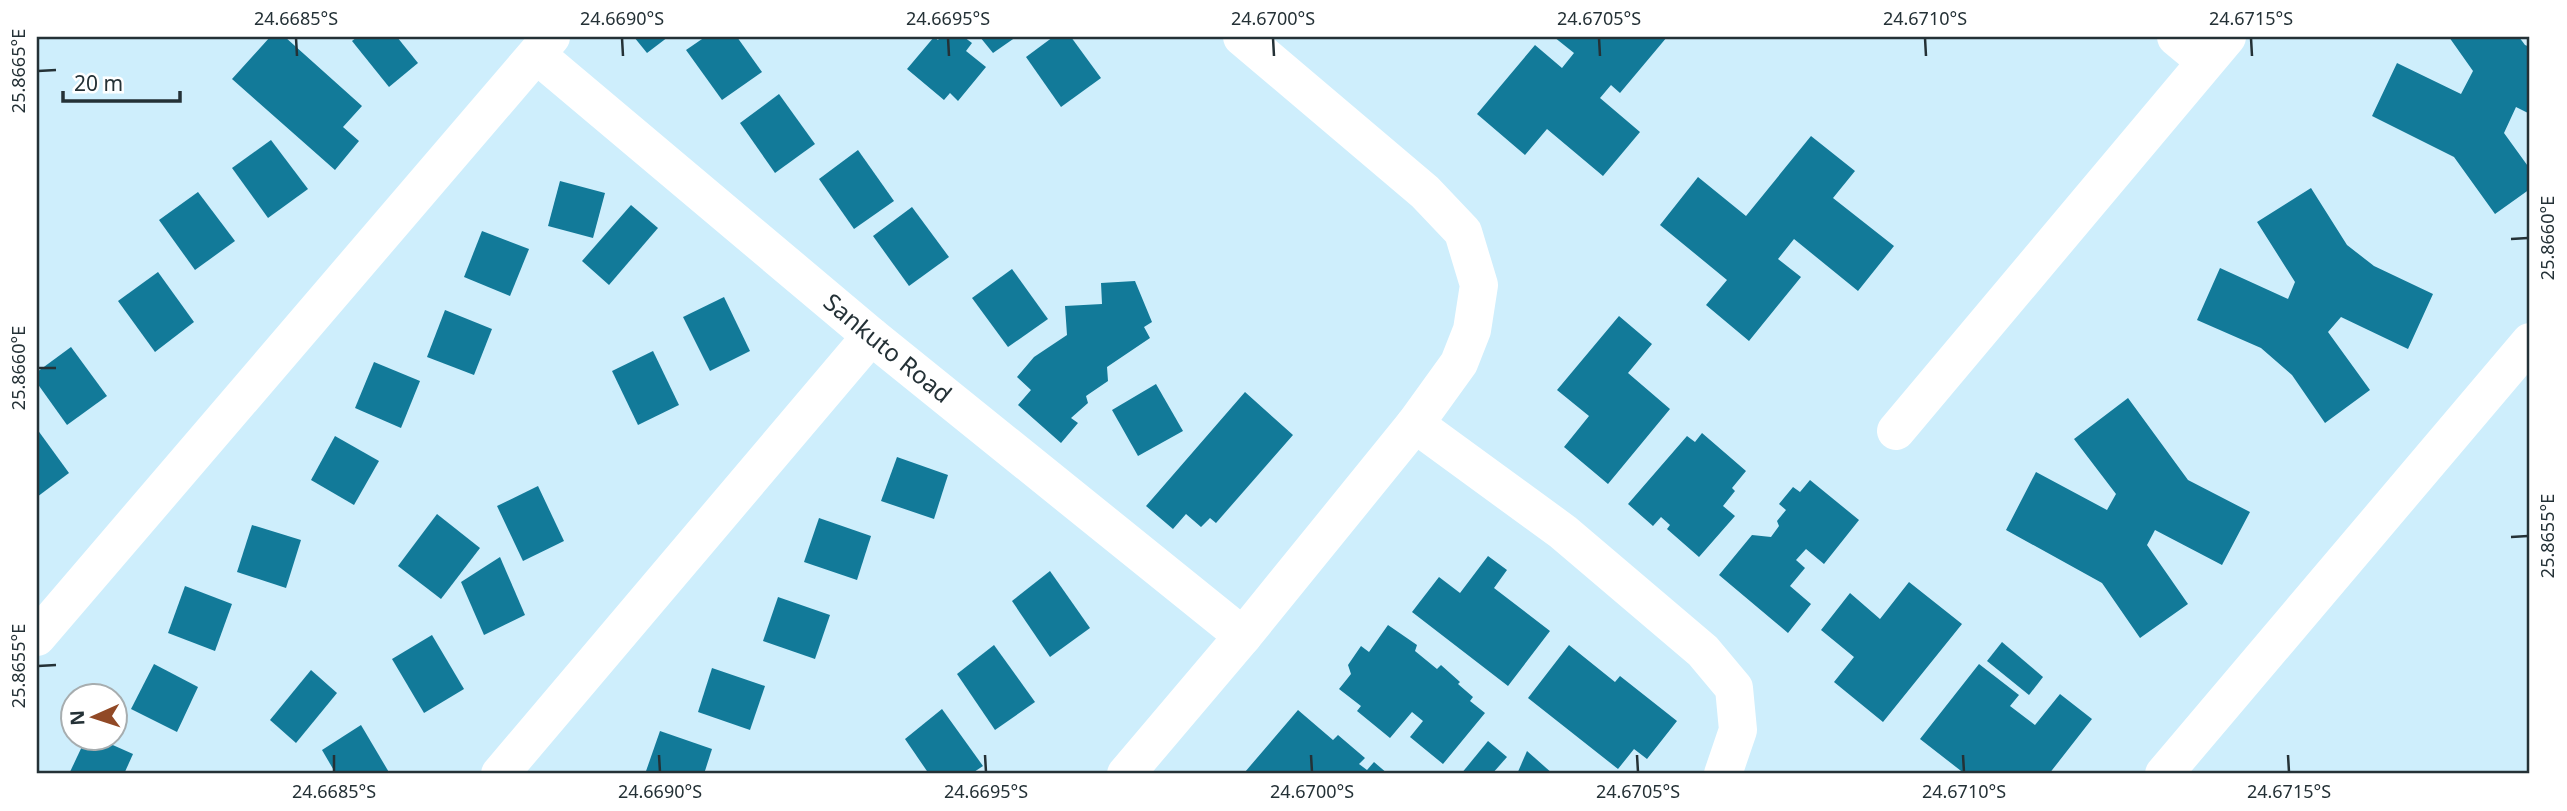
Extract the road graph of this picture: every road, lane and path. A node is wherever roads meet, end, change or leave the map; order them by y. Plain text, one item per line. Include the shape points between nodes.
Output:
1 (1242, 37) edge
2 (2176, 37) edge
3 (544, 46) edge
4 (2216, 49) edge
5 (871, 336) junction
6 (2530, 342) edge
7 (1415, 424) junction
8 (1896, 431) dead end
9 (1243, 636) junction
10 (37, 637) edge
11 (500, 774) edge
12 (1126, 774) edge
13 (1723, 774) edge
14 (2164, 774) edge

1 - 7 street via 1425,192 1463,232 1479,285 1472,330 1459,363
2 - 4 street
3 - 5 street, Sankuto Road
3 - 10 street
4 - 8 street
5 - 9 street, Sankuto Road
5 - 11 street
6 - 14 street
7 - 9 street
7 - 13 street via 1563,531 1703,651 1734,688 1738,730
9 - 12 street

